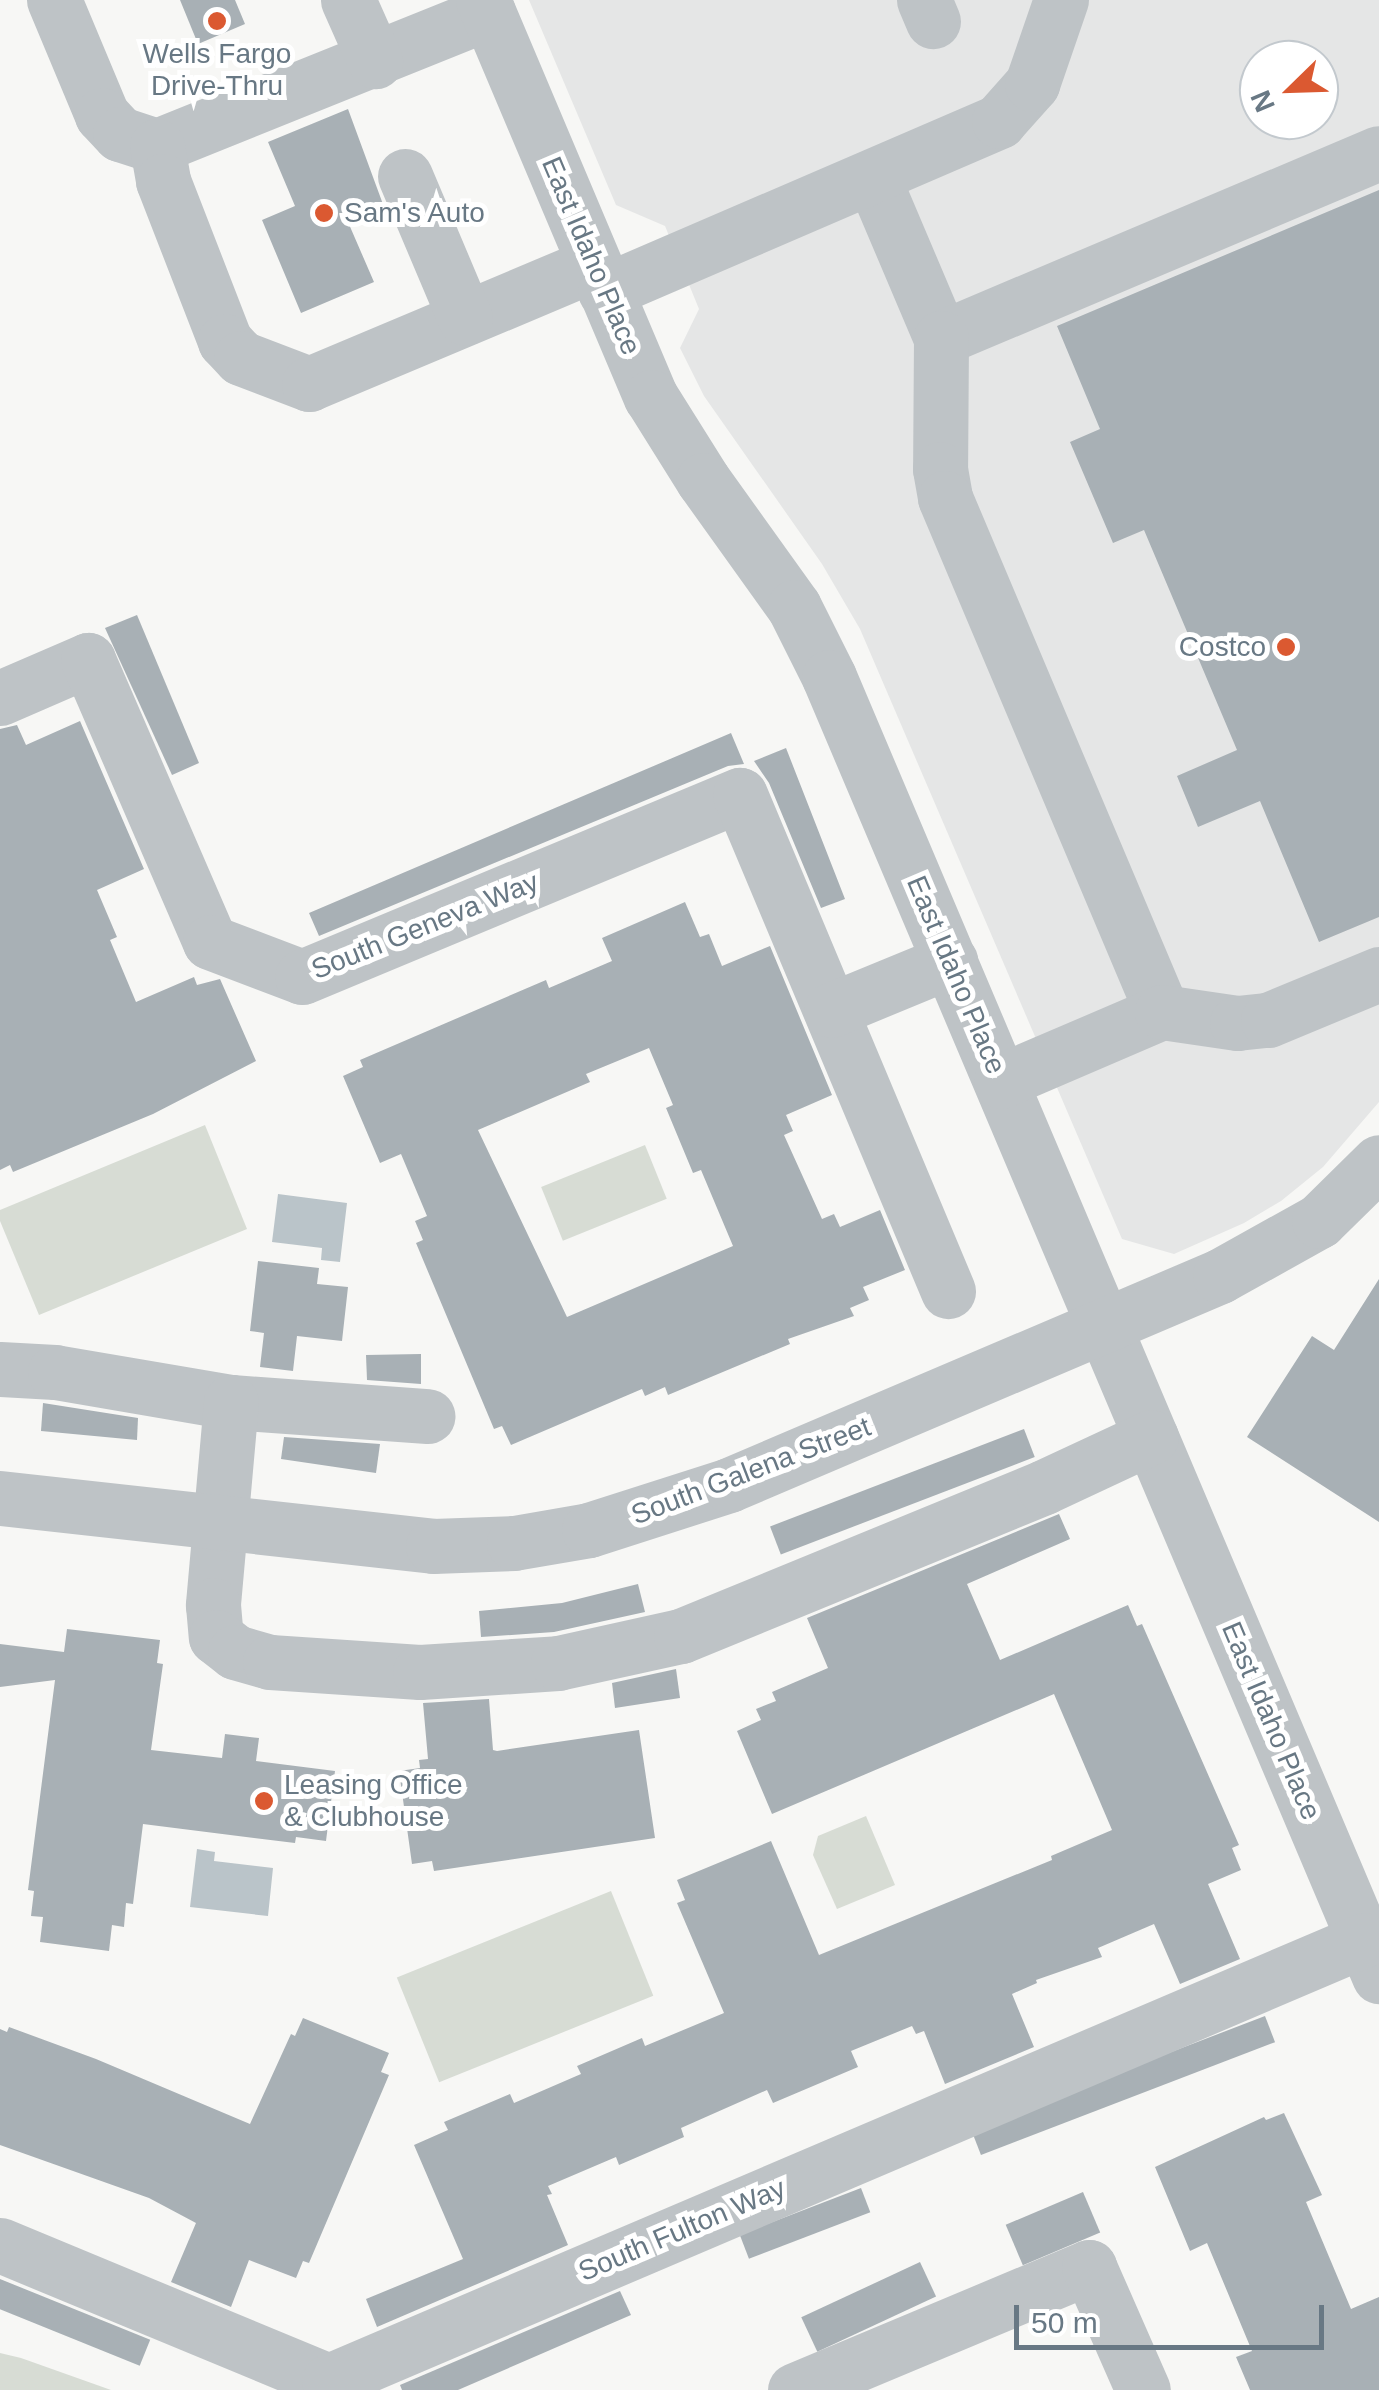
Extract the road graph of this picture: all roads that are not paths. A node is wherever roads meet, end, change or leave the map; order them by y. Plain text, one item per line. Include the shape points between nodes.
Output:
1 (54, 0) edge
2 (348, 0) edge
3 (1061, 0) edge
4 (486, 6) edge
5 (376, 61) junction
6 (158, 146) junction
7 (1379, 153) edge
8 (405, 176) dead end
9 (872, 178) junction
10 (600, 278) junction
11 (465, 318) junction
12 (942, 338) junction
13 (0, 698) edge
14 (950, 960) junction
15 (1379, 974) edge
16 (832, 1010) junction
17 (1162, 1012) junction
18 (1001, 1081) junction
19 (1379, 1162) edge
20 (948, 1291) dead end
21 (1106, 1326) junction
22 (0, 1369) edge
23 (231, 1402) junction
24 (428, 1416) dead end
25 (1151, 1437) junction
26 (0, 1498) edge
27 (219, 1526) junction
28 (1371, 1959) edge
29 (0, 2246) edge
30 (795, 2390) edge
31 (1142, 2390) edge

1 - 6 street via 102,115 120,134
2 - 5 street
3 - 9 street via 1036,74 1008,115
4 - 5 street
4 - 10 street, East Idaho Place
5 - 6 street
6 - 11 street via 164,181 225,341 241,358 309,384
7 - 12 street
8 - 11 street
9 - 10 street
9 - 12 street
10 - 11 street
10 - 14 street, East Idaho Place via 671,431 774,575 813,644
12 - 17 street via 944,498
13 - 16 street, South Geneva Way via 88,660 210,942 302,977 740,795
14 - 16 street
14 - 18 street, East Idaho Place
15 - 17 street via 1268,1020 1236,1023
16 - 20 street, South Geneva Way
17 - 18 street
18 - 21 street, East Idaho Place
19 - 21 street, South Galena Street via 1319,1221 1278,1248
21 - 25 street, East Idaho Place
21 - 27 street, South Galena Street via 694,1498 588,1530 433,1546
22 - 23 street
23 - 24 street
23 - 27 street
25 - 27 street via 1044,1488 682,1636 592,1658 502,1669 420,1672 270,1662 235,1652 216,1637 212,1615
25 - 28 street, East Idaho Place
26 - 27 street, South Galena Street
28 - 29 street, South Fulton Way via 330,2381
30 - 31 street via 1090,2267

